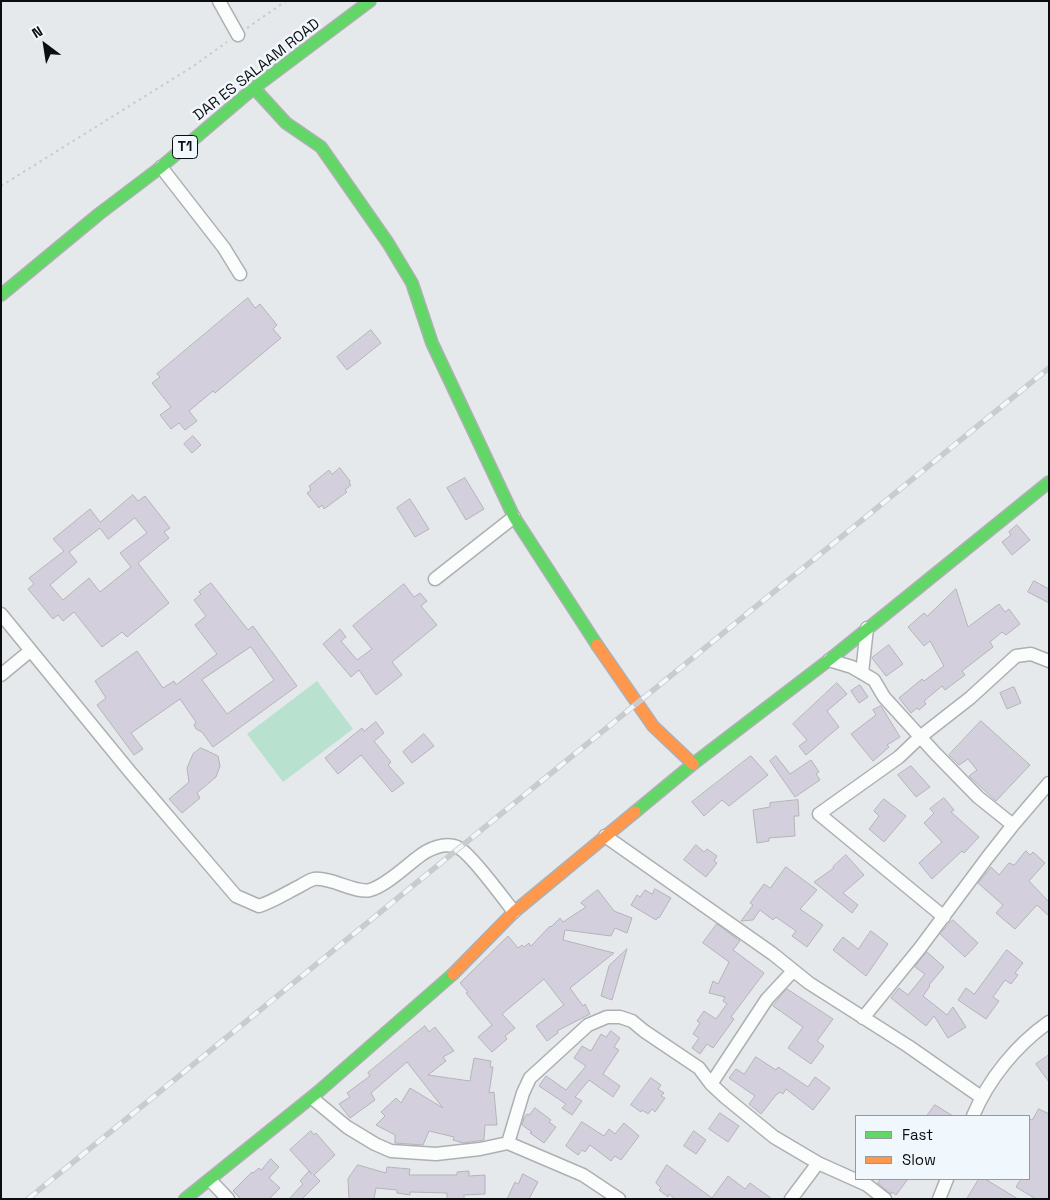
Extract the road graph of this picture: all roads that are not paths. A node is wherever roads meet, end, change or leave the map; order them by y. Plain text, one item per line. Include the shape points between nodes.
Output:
1 (219, 1) edge
2 (370, 1) edge
3 (238, 35) road end
4 (254, 88) junction
5 (161, 167) junction
6 (240, 274) dead end
7 (1, 294) edge
8 (1049, 482) edge
9 (514, 517) junction
10 (435, 579) dead end
11 (1, 614) edge
12 (867, 628) junction
13 (30, 651) junction
14 (829, 660) junction
15 (1049, 661) edge
16 (862, 673) junction
17 (1, 675) edge
18 (920, 737) junction
19 (692, 764) junction
20 (1049, 783) edge
21 (1014, 825) junction
22 (605, 836) junction
23 (514, 912) junction
24 (944, 917) junction
25 (793, 971) junction
26 (863, 1018) junction
27 (1049, 1022) edge
28 (711, 1084) junction
29 (981, 1097) junction
30 (312, 1098) junction
31 (973, 1115) edge
32 (508, 1143) junction
33 (818, 1164) junction
34 (210, 1180) junction
35 (855, 1180) edge
36 (855, 1180) edge
37 (947, 1180) edge
38 (185, 1199) edge
39 (228, 1199) edge
40 (618, 1199) edge
41 (791, 1199) edge
42 (885, 1199) edge
43 (939, 1199) edge

1 - 3 street
2 - 4 main road, DAR ES SALAAM ROAD / T1
4 - 5 main road, DAR ES SALAAM ROAD / T1
4 - 9 main road via 286,123 321,147 388,243 412,283 432,343
5 - 6 street via 224,248
5 - 7 main road, DAR ES SALAAM ROAD / T1
8 - 12 main road
9 - 10 street
9 - 19 main road via 616,675 653,726
11 - 13 street
12 - 14 main road
12 - 16 street
13 - 17 street
13 - 23 street via 236,896 259,906 313,879 335,881 365,892 420,856 446,844 460,848 471,858
14 - 16 street
14 - 19 main road
15 - 18 street via 1031,654 1016,656
16 - 18 street via 874,680 884,697
18 - 21 street via 978,798
18 - 24 street via 820,814
19 - 22 main road
20 - 21 street
21 - 24 street
22 - 23 main road
22 - 25 street
23 - 30 main road via 399,1023
24 - 26 street
25 - 26 street
25 - 28 street via 767,999
26 - 29 street
27 - 29 street via 1037,1030 1003,1066
28 - 32 street via 699,1068 632,1021 607,1017 588,1026 530,1078
28 - 33 street via 774,1137
29 - 31 street
30 - 32 street via 347,1127 391,1151 436,1154
30 - 34 main road
32 - 40 street via 583,1175
33 - 35 street
33 - 41 street
34 - 38 main road
34 - 39 street
36 - 42 street
37 - 43 street

